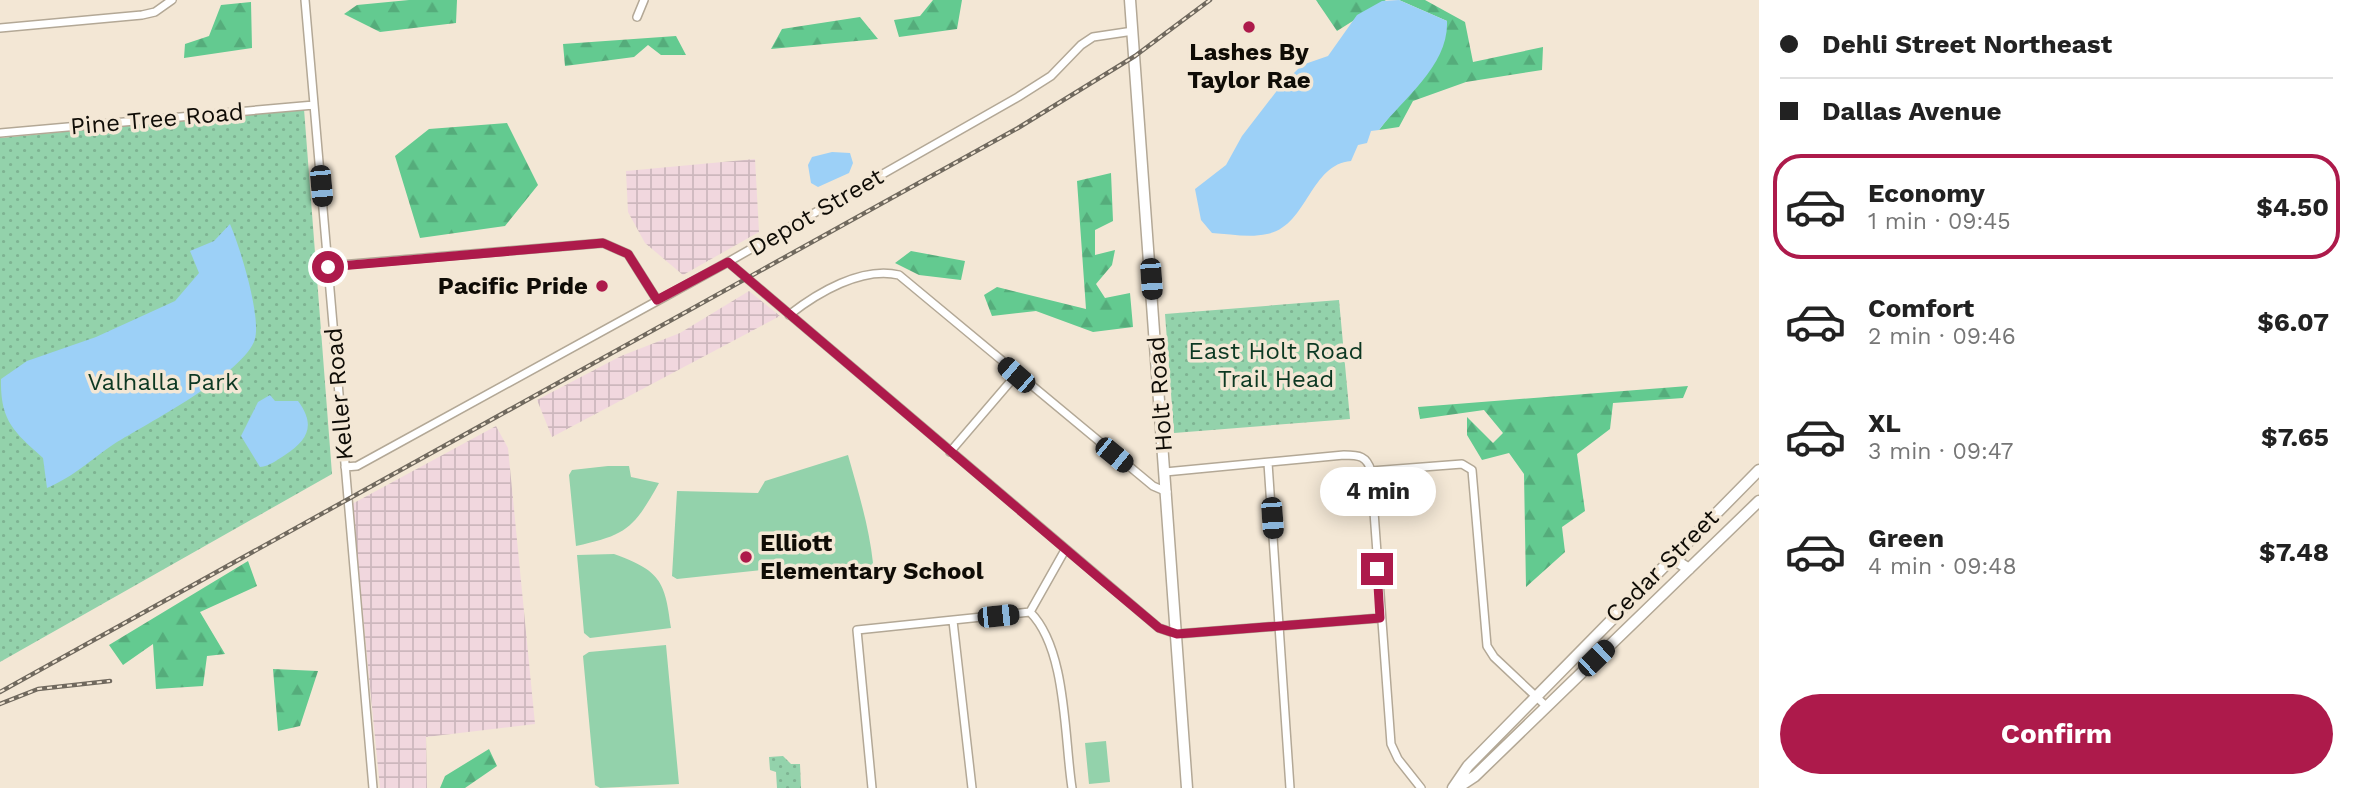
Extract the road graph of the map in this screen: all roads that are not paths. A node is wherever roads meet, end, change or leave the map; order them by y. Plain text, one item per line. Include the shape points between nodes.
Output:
1 (172, 0) edge
2 (305, 0) edge
3 (644, 0) edge
4 (1130, 0) edge
5 (637, 17) dead end
6 (0, 28) edge
7 (1133, 31) junction
8 (314, 105) junction
9 (0, 133) edge
10 (728, 262) junction
11 (328, 267) junction
12 (657, 300) junction
13 (789, 316) junction
14 (1016, 375) junction
15 (950, 452) junction
16 (1268, 463) junction
17 (345, 467) junction
18 (1759, 470) edge
19 (1371, 471) junction
20 (1165, 472) junction
21 (1167, 492) junction
22 (1759, 501) edge
23 (1694, 534) junction
24 (1065, 550) junction
25 (1689, 569) junction
26 (1030, 612) junction
27 (1380, 618) junction
28 (953, 621) junction
29 (1605, 623) junction
30 (1279, 627) junction
31 (1177, 634) junction
32 (1596, 658) junction
33 (1536, 695) junction
34 (1546, 706) junction
35 (373, 788) edge
36 (872, 788) edge
37 (972, 788) edge
38 (1072, 788) edge
39 (1187, 788) edge
40 (1290, 788) edge
41 (1420, 788) edge
42 (1455, 788) edge

1 - 6 street via 142,15
2 - 8 street, Keller Road
3 - 5 street
4 - 7 main road, Holt Road
7 - 10 street, Depot Street via 1093,37 1038,85
7 - 20 main road, Holt Road
8 - 9 street, Pine Tree Road
8 - 11 street, Keller Road
10 - 12 street, Depot Street
10 - 13 street
11 - 12 street via 603,243 628,254
11 - 17 street, Keller Road
12 - 17 street, Depot Street via 357,466
13 - 14 street via 818,295 858,277 873,272 899,275
13 - 15 street
14 - 15 street
14 - 21 street via 1153,486
15 - 24 street
16 - 19 street via 1359,455
16 - 20 street
16 - 30 street
17 - 35 street, Keller Road
18 - 23 main road, Cedar Street
19 - 27 street
19 - 33 street via 1462,464 1472,470 1487,646
20 - 21 main road, Holt Road
21 - 31 main road, Holt Road
22 - 25 main road, Cedar Street
23 - 25 main road via 1677,559
23 - 29 main road, Cedar Street
24 - 26 street
24 - 31 street via 1159,628
25 - 32 main road, Cedar Street
26 - 28 street
26 - 38 street via 1045,631 1055,660
27 - 30 street
27 - 41 street via 1391,744
28 - 36 street via 857,630
28 - 37 street
29 - 32 main road via 1590,646
29 - 33 main road, Cedar Street
30 - 31 street
30 - 40 street
31 - 39 main road, Holt Road
32 - 34 main road, Cedar Street
33 - 34 street
33 - 42 main road, Cedar Street via 1479,755
34 - 42 main road, Cedar Street via 1487,764

